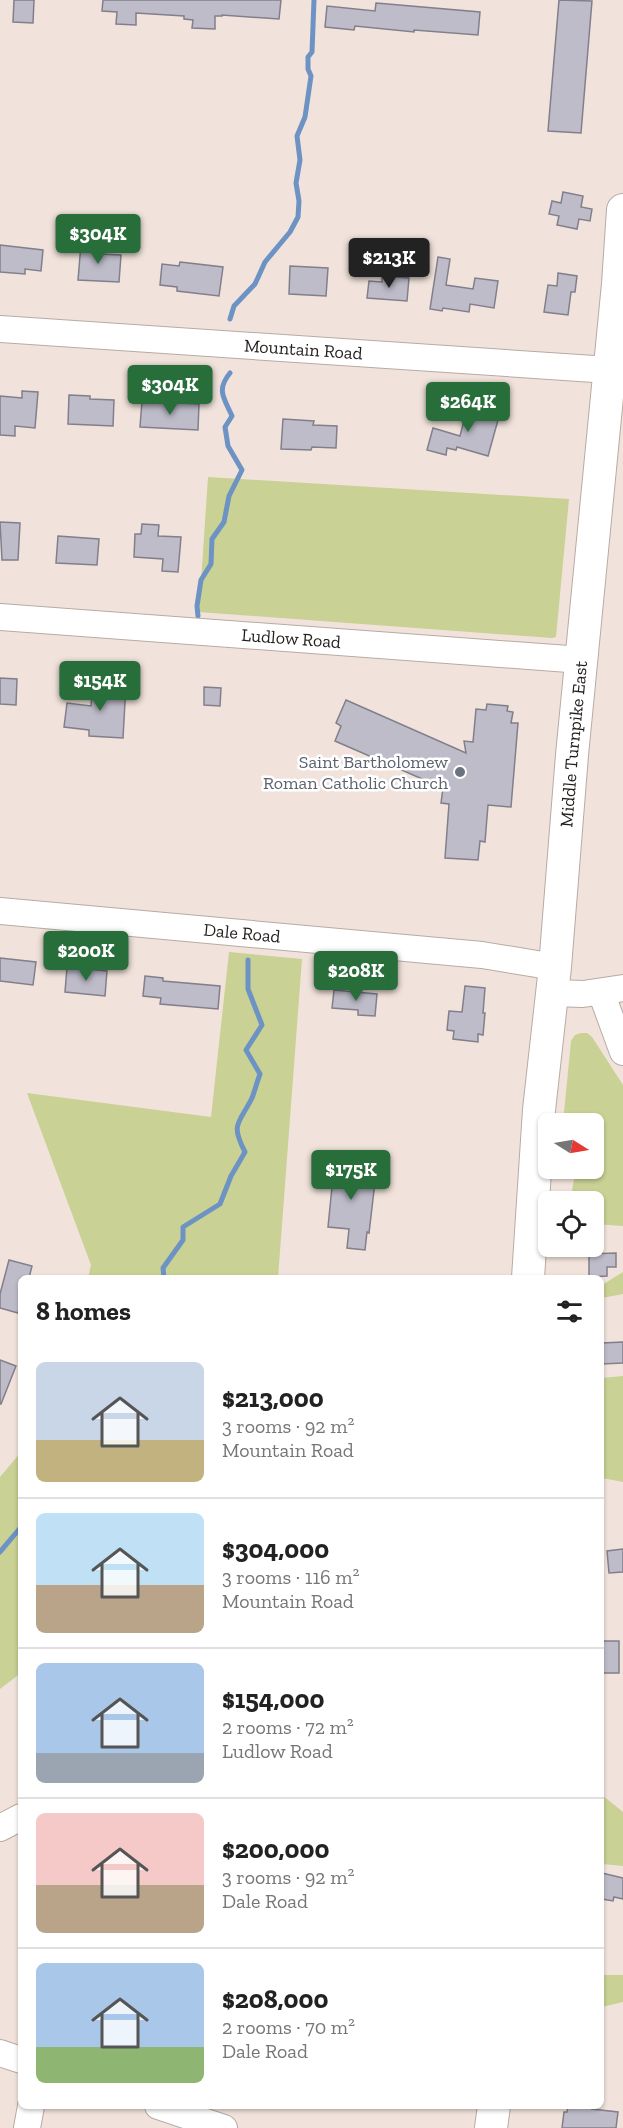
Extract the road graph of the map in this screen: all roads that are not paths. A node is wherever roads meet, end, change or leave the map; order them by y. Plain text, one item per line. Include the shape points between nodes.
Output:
1 (623, 210) edge
2 (620, 285) edge
3 (0, 329) edge
4 (609, 370) junction
5 (0, 617) edge
6 (582, 660) junction
7 (0, 911) edge
8 (553, 980) junction
9 (612, 990) edge
10 (623, 1052) edge
11 (528, 1275) edge
12 (18, 1819) edge
13 (0, 1828) edge
14 (0, 2053) edge
15 (18, 2059) edge
16 (30, 2109) edge
17 (167, 2109) edge
18 (494, 2109) edge
19 (27, 2128) edge
20 (224, 2128) edge
21 (491, 2128) edge

1 - 2 main road, Middle Turnpike East
2 - 4 main road, Middle Turnpike East
3 - 4 street, Mountain Road
4 - 6 main road, Middle Turnpike East
5 - 6 street, Ludlow Road
6 - 8 main road, Middle Turnpike East
7 - 8 street, Dale Road via 482,955
8 - 9 street, Dale Road via 583,994
8 - 11 main road, Middle Turnpike East via 539,1110
9 - 10 street
12 - 13 street
14 - 15 street
16 - 19 street
17 - 20 street
18 - 21 main road

